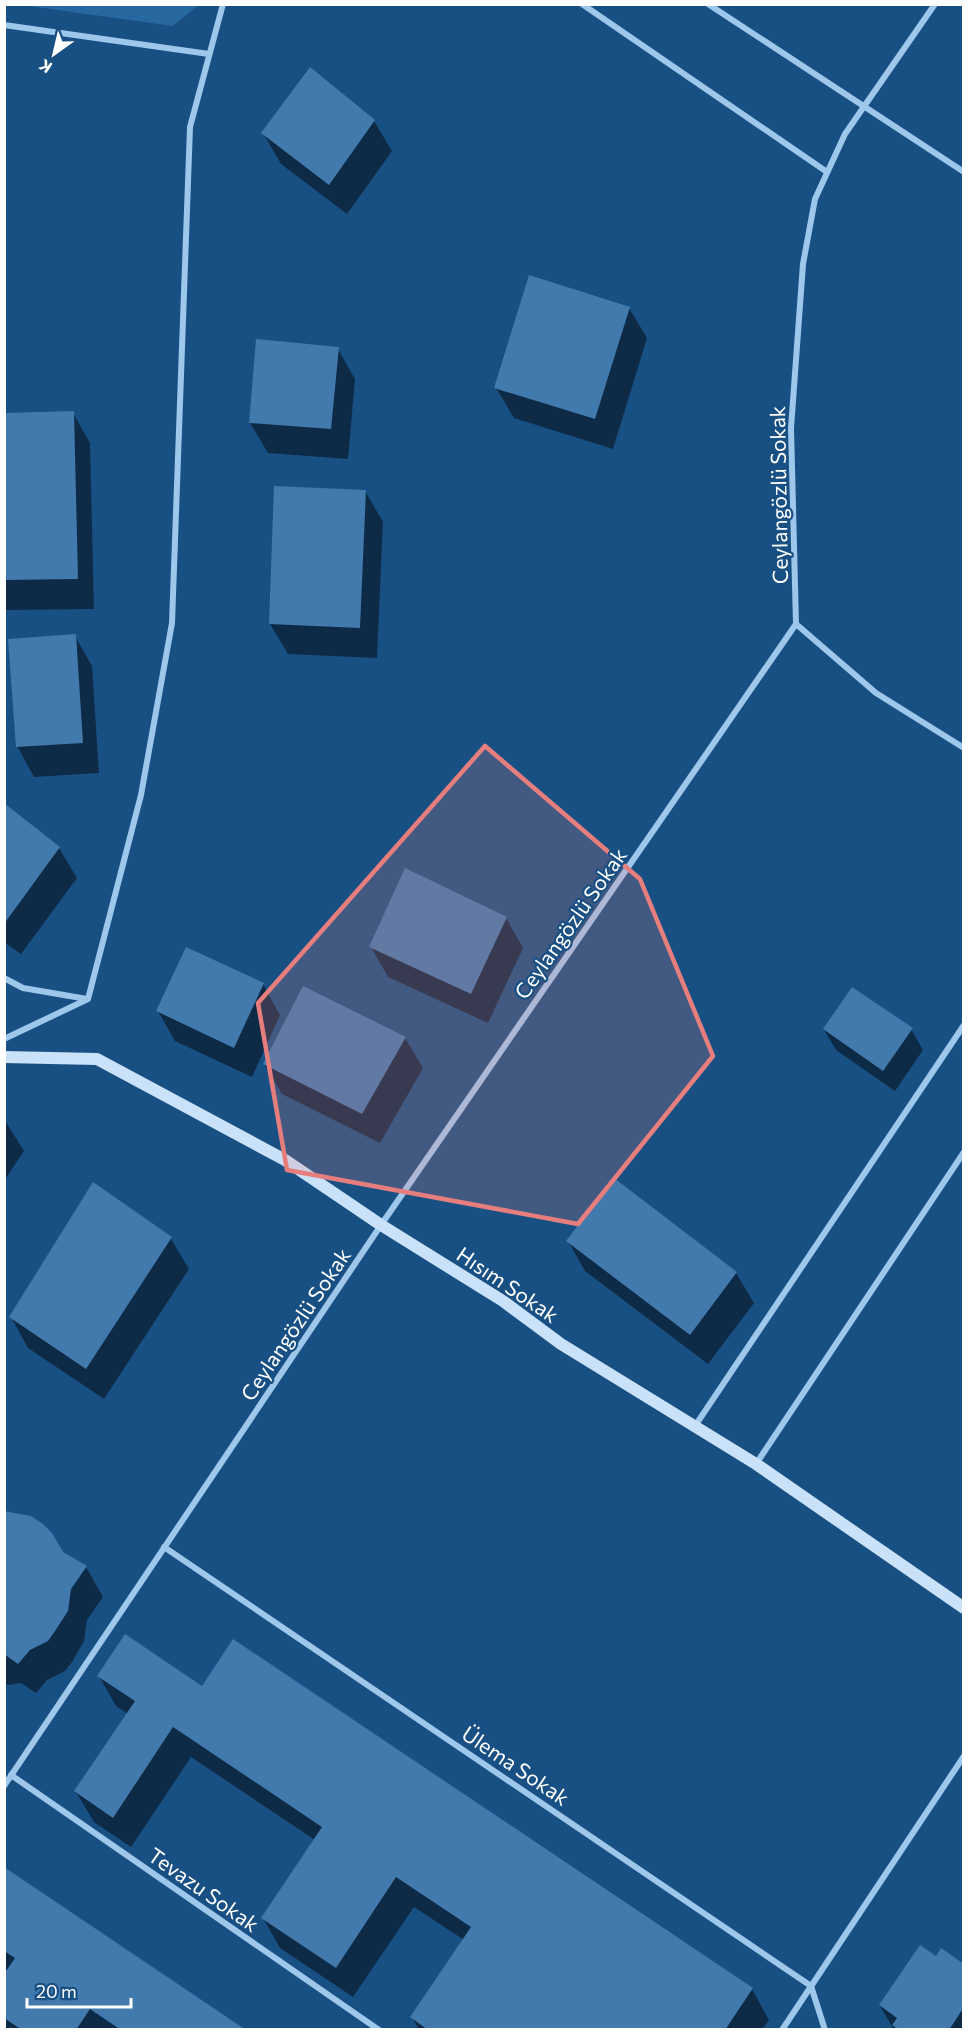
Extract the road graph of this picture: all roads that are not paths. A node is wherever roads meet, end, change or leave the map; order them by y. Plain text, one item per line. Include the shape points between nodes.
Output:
1 (223, 4) edge
2 (582, 4) edge
3 (708, 4) edge
4 (935, 4) edge
5 (4, 25) edge
6 (210, 54) junction
7 (864, 106) junction
8 (827, 172) junction
9 (963, 172) edge
10 (796, 624) junction
11 (963, 748) edge
12 (4, 978) edge
13 (88, 999) junction
14 (963, 1025) edge
15 (4, 1039) edge
16 (4, 1057) edge
17 (963, 1152) edge
18 (381, 1225) junction
19 (695, 1427) junction
20 (756, 1464) junction
21 (164, 1547) junction
22 (963, 1608) edge
23 (963, 1756) edge
24 (11, 1775) junction
25 (4, 1785) edge
26 (811, 1986) junction
27 (379, 2030) edge
28 (782, 2030) edge
29 (825, 2030) edge

1 - 6 street
2 - 8 street
3 - 7 street
4 - 7 street, Ceylangözlü Sokak
5 - 6 street
6 - 13 street via 190,127 172,623 141,795
7 - 8 street, Ceylangözlü Sokak
7 - 9 street
8 - 10 street, Ceylangözlü Sokak via 815,198 803,264 792,416
10 - 11 street via 876,693
10 - 18 street, Ceylangözlü Sokak
12 - 13 street via 23,988
13 - 15 street
14 - 19 street
16 - 18 street, Hısım Sokak via 97,1059 285,1160
17 - 20 street
18 - 19 street, Hısım Sokak
18 - 21 street, Ceylangözlü Sokak
19 - 20 street, Hısım Sokak
20 - 22 street, Hısım Sokak
21 - 24 street, Ceylangözlü Sokak
21 - 26 street, Ülema Sokak
23 - 26 street
24 - 25 street, Ceylangözlü Sokak
24 - 27 street, Tevazu Sokak
26 - 28 street
26 - 29 street

